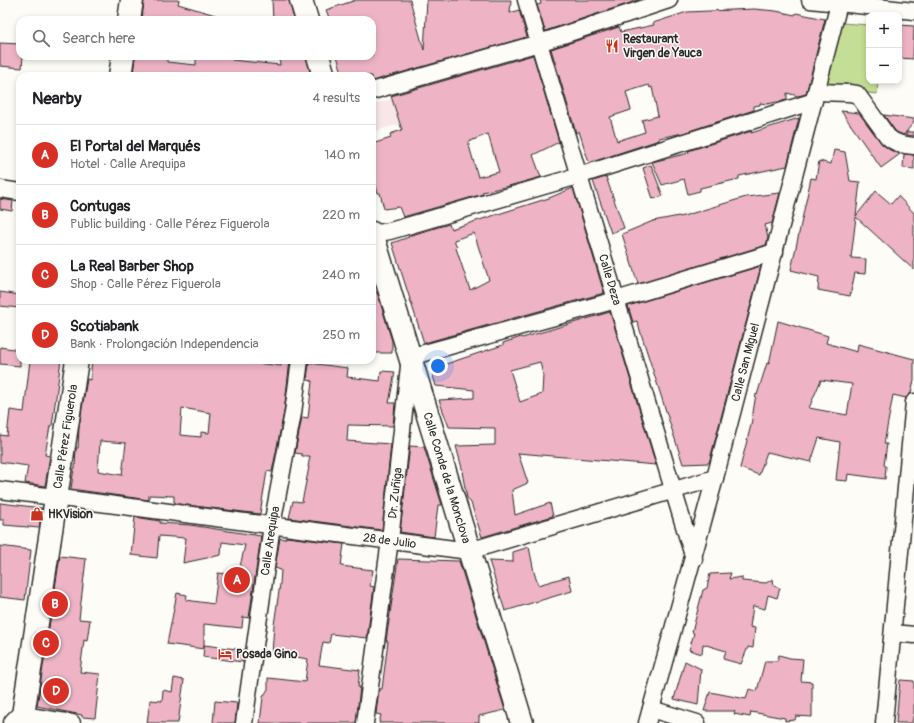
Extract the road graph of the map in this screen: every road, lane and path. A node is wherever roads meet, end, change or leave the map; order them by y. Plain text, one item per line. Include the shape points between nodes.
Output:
1 (132, 0) edge
2 (301, 0) edge
3 (526, 0) edge
4 (669, 0) edge
5 (810, 0) edge
6 (839, 1) edge
7 (914, 11) edge
8 (130, 16) edge
9 (306, 16) edge
10 (539, 43) junction
11 (122, 60) edge
12 (319, 60) edge
13 (121, 72) edge
14 (323, 72) edge
15 (376, 90) edge
16 (815, 96) junction
17 (914, 146) edge
18 (578, 176) junction
19 (0, 189) edge
20 (16, 191) edge
21 (376, 233) edge
22 (376, 247) edge
23 (775, 252) junction
24 (616, 300) junction
25 (410, 357) junction
26 (76, 364) edge
27 (299, 364) edge
28 (914, 402) edge
29 (715, 478) junction
30 (0, 490) edge
31 (673, 491) junction
32 (56, 498) junction
33 (272, 525) junction
34 (390, 540) junction
35 (469, 551) junction
36 (694, 559) junction
37 (893, 633) junction
38 (914, 635) edge
39 (649, 716) edge
40 (19, 719) edge
41 (72, 723) edge
42 (244, 723) edge
43 (364, 723) edge
44 (522, 723) edge
45 (697, 723) edge
46 (884, 723) edge

1 - 8 street
2 - 9 street
3 - 10 street, Calle Deza
4 - 10 street
5 - 6 street
6 - 7 street
6 - 16 street, Calle San Miguel
10 - 15 street
10 - 18 street, Calle Deza
11 - 13 street
12 - 14 street
16 - 17 street via 857,94 888,137 894,142
16 - 18 street
16 - 23 street, Calle San Miguel
18 - 21 street
18 - 24 street, Calle Deza
19 - 20 street
22 - 25 street, Calle Conde de la Monclova
23 - 24 street
23 - 29 street, Calle San Miguel
24 - 25 street
24 - 31 street, Calle Deza
25 - 34 street, Dr. Zuñiga
25 - 35 street, Calle Conde de la Monclova
26 - 32 street, Calle Pérez Figuerola
27 - 33 street, Calle Arequipa
28 - 37 street
29 - 31 street, 28 de Julio
29 - 36 street, Calle San Miguel
30 - 32 street, 28 de Julio
31 - 35 street, 28 de Julio
31 - 36 street, Calle Deza
32 - 33 street, 28 de Julio
32 - 40 street, Calle Pérez Figuerola
33 - 34 street, 28 de Julio
33 - 42 street, Calle Arequipa
34 - 35 street, 28 de Julio
34 - 43 street, Dr. Zuñiga
35 - 44 street, Calle Conde de la Monclova
36 - 39 street, Calle San Miguel
37 - 38 street
37 - 46 street
39 - 45 street
40 - 41 street

